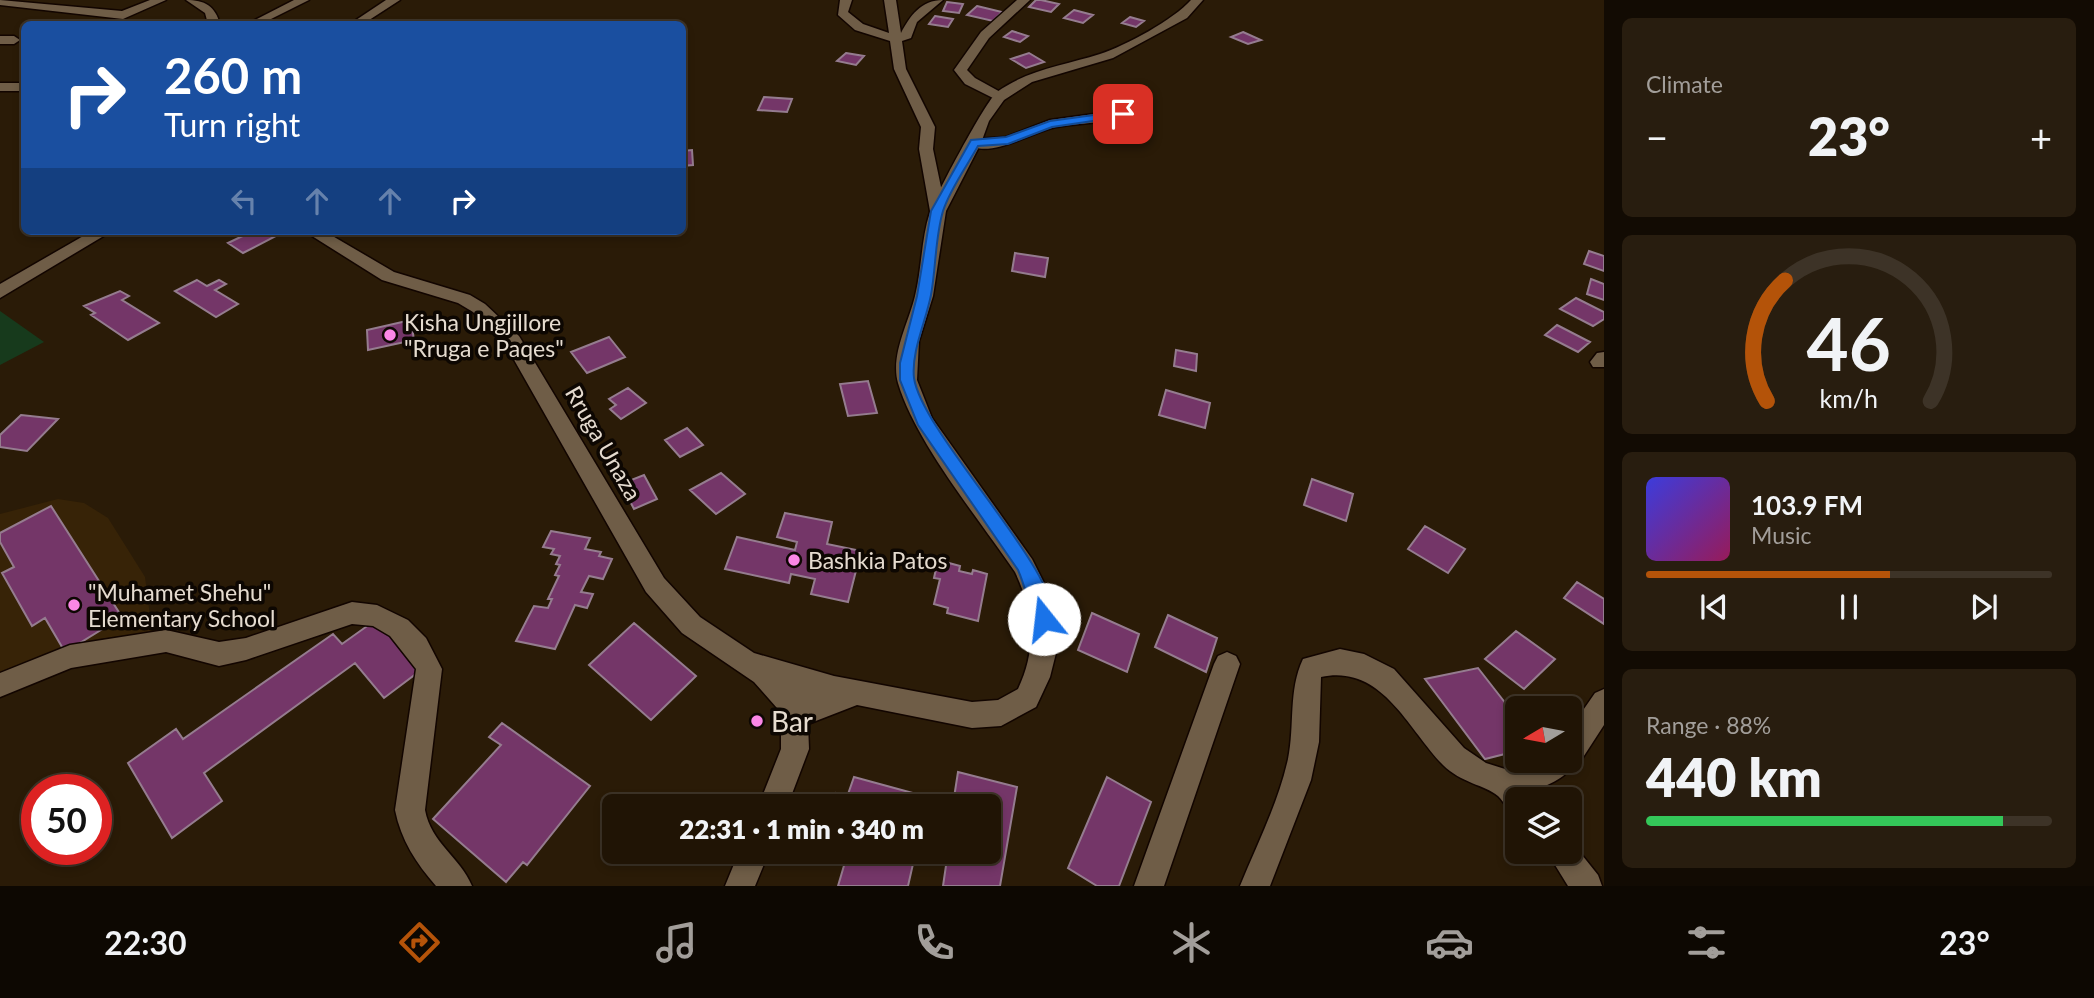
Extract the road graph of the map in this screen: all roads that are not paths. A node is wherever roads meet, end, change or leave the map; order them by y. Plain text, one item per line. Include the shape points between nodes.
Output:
1 (160, 0) edge
2 (192, 0) edge
3 (303, 0) edge
4 (394, 0) edge
5 (846, 0) edge
6 (890, 0) edge
7 (937, 0) edge
8 (1024, 0) edge
9 (1197, 0) edge
10 (0, 2) edge
11 (213, 21) edge
12 (260, 21) edge
13 (361, 21) edge
14 (895, 39) junction
15 (0, 40) edge
16 (14, 40) dead end
17 (21, 87) edge
18 (0, 88) edge
19 (999, 97) junction
20 (1123, 114) dead end
21 (974, 142) junction
22 (937, 211) junction
23 (97, 235) edge
24 (318, 235) edge
25 (0, 292) edge
26 (741, 659) junction
27 (1227, 664) dead end
28 (0, 685) edge
29 (846, 690) junction
30 (1604, 702) edge
31 (791, 709) junction
32 (1582, 734) edge
33 (1540, 774) edge
34 (1519, 787) edge
35 (1505, 788) edge
36 (777, 794) edge
37 (749, 864) edge
38 (1571, 864) edge
39 (457, 886) edge
40 (740, 886) edge
41 (1149, 886) edge
42 (1255, 886) edge
43 (1587, 886) edge

1 - 10 street via 123,15
2 - 11 street via 210,11
3 - 12 street
4 - 13 street
5 - 14 street via 842,13 848,21
6 - 14 street
7 - 14 street via 912,21 907,35
8 - 19 street via 961,63 960,70 970,81
9 - 19 street via 1183,16 1097,60 1027,79
14 - 22 street via 900,69 928,127 926,149
15 - 16 street
17 - 18 street
19 - 21 street
20 - 21 street via 1050,124 1008,141
21 - 22 street
22 - 29 street via 907,380 923,421 1024,566 1044,619 1045,645 1027,698 1001,713 972,715
23 - 25 street
24 - 26 street, Rruga Unaza via 398,280 464,299 495,322 527,361 655,585 691,625
26 - 29 street
26 - 31 street, Rruga Unaza via 763,674
27 - 41 street
28 - 39 street via 70,657 166,641 219,654 352,613 384,615 424,655 429,669 410,810 412,828 418,842
29 - 31 street
30 - 32 street
31 - 36 street via 795,749
33 - 34 street
35 - 42 street via 1474,772 1450,752 1413,704 1384,679 1358,663 1331,660 1312,667 1305,682 1305,739 1294,798
37 - 40 street
38 - 43 street

